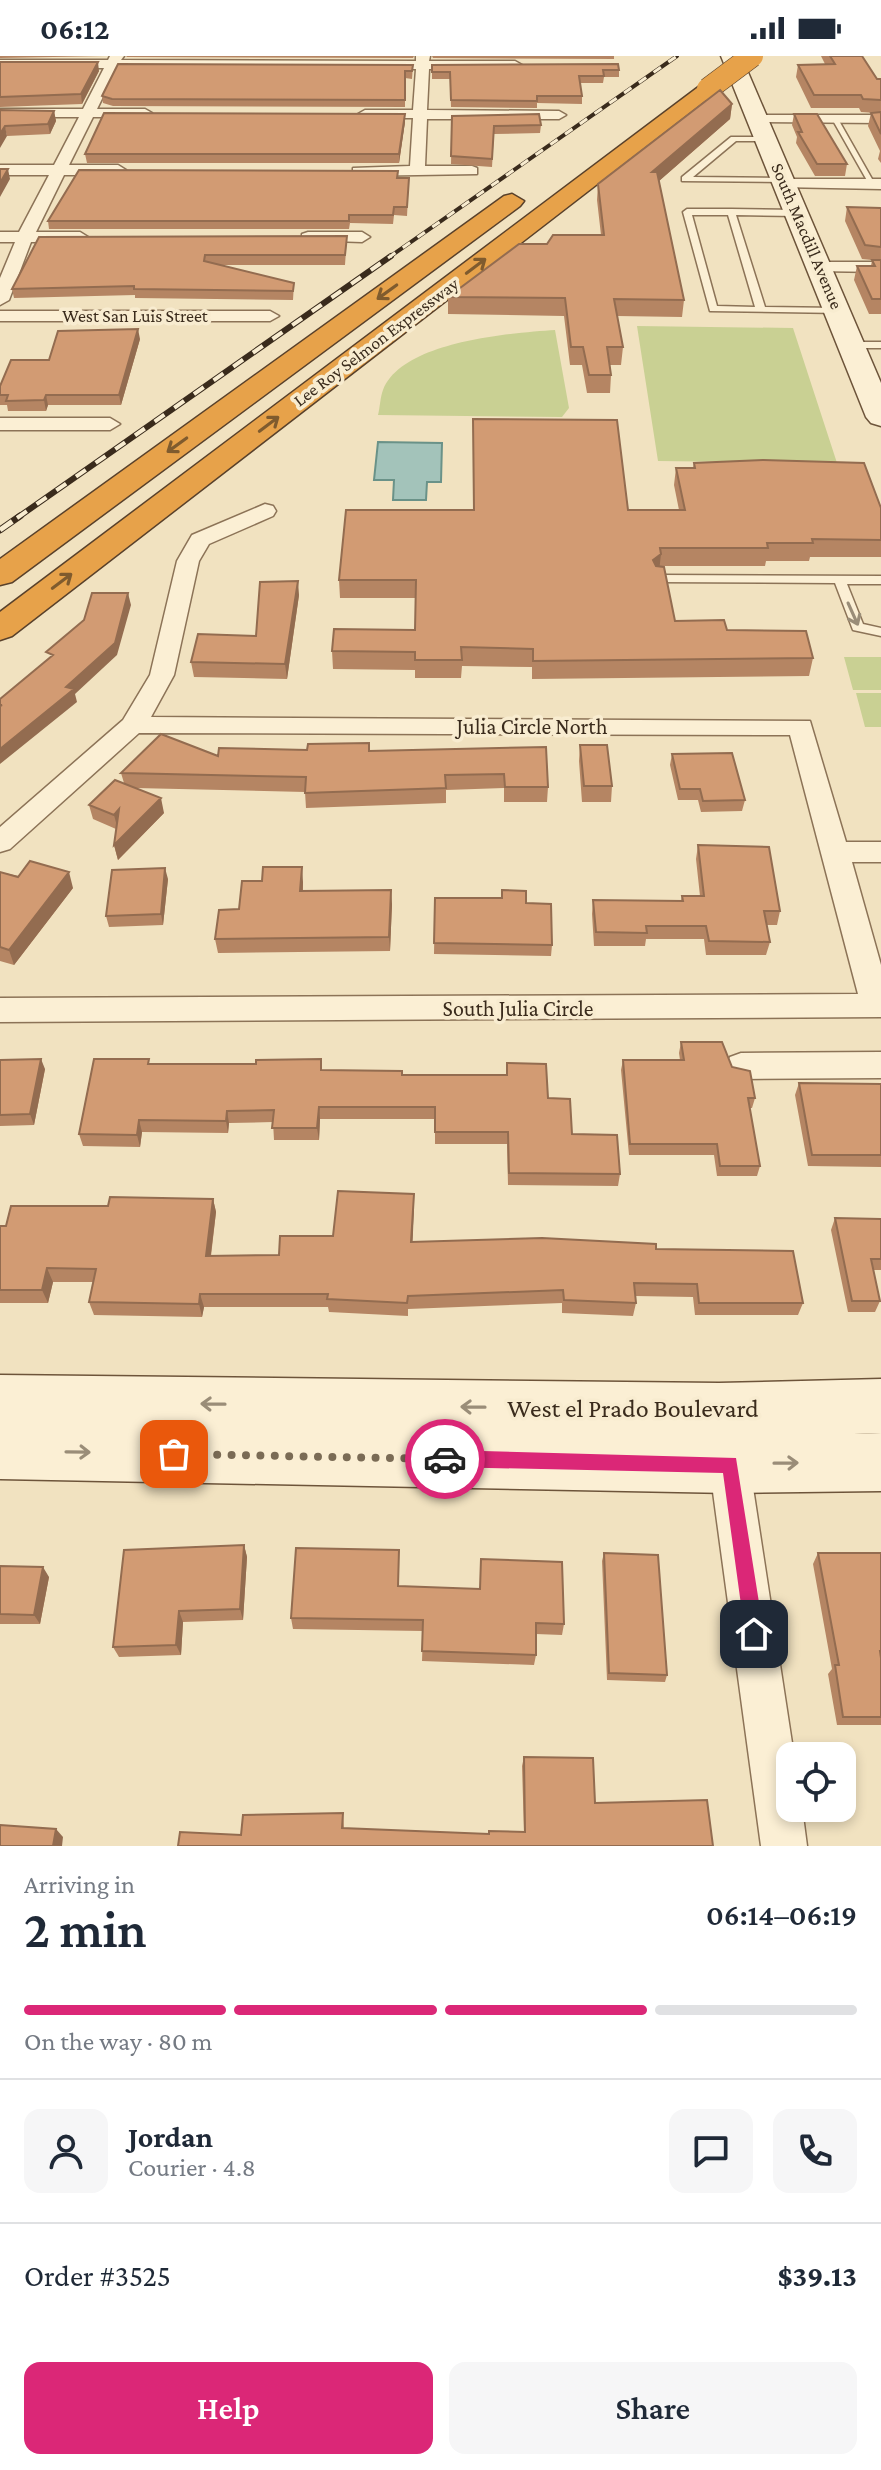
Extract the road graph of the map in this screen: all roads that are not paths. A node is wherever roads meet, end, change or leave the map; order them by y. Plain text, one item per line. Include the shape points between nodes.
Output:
1 (731, 56) edge
2 (752, 56) edge
3 (115, 60) edge
4 (423, 60) edge
5 (0, 64) edge
6 (534, 65) edge
7 (704, 77) junction
8 (649, 101) dead end
9 (0, 113) edge
10 (88, 113) junction
11 (167, 113) edge
12 (357, 114) edge
13 (420, 114) junction
14 (559, 115) dead end
15 (834, 119) junction
16 (881, 119) edge
17 (762, 129) junction
18 (0, 170) edge
19 (59, 170) junction
20 (137, 170) edge
21 (339, 171) edge
22 (417, 171) junction
23 (472, 171) edge
24 (784, 182) junction
25 (536, 184) dead end
26 (877, 184) edge
27 (731, 212) junction
28 (798, 213) junction
29 (0, 237) edge
30 (25, 237) junction
31 (102, 237) edge
32 (286, 237) edge
33 (362, 237) dead end
34 (821, 267) junction
35 (881, 267) edge
36 (0, 300) edge
37 (761, 310) junction
38 (838, 311) junction
39 (0, 316) edge
40 (270, 316) dead end
41 (852, 345) junction
42 (881, 345) edge
43 (881, 417) edge
44 (0, 424) edge
45 (110, 424) dead end
46 (265, 511) dead end
47 (0, 575) edge
48 (660, 579) edge
49 (839, 579) junction
50 (881, 580) edge
51 (0, 629) edge
52 (881, 632) edge
53 (133, 725) junction
54 (0, 842) edge
55 (834, 852) junction
56 (881, 852) edge
57 (0, 1010) edge
58 (881, 1065) edge
59 (741, 1066) edge
60 (881, 1406) edge
61 (719, 1410) junction
62 (12, 1427) edge
63 (881, 1462) edge
64 (730, 1464) junction
65 (784, 1846) edge

1 - 17 street, South Macdill Avenue
2 - 7 highway, Lee Roy Selmon Expressway, bridge
3 - 4 street
3 - 5 street
3 - 10 street
4 - 6 street
4 - 13 street
7 - 8 highway, Lee Roy Selmon Expressway
51 -> 7 highway, Lee Roy Selmon Expressway
9 - 10 street
10 - 11 street
10 - 19 street
12 - 13 street
13 - 14 street
13 - 22 street
15 - 16 street
15 - 17 street
15 - 26 lane
17 - 24 street, South Macdill Avenue
17 - 24 lane via 734,139 685,179
18 - 19 street
19 - 20 street
19 - 30 street
21 - 22 street
22 - 23 street
24 - 26 street
24 - 28 street, South Macdill Avenue
25 -> 47 highway, Lee Roy Selmon Expressway
27 - 28 lane
27 - 37 lane
27 - 37 lane via 687,212 713,309
28 - 34 street, South Macdill Avenue
29 - 30 street
30 - 31 street
30 - 36 street
32 - 33 street
34 - 35 street
34 - 38 street, South Macdill Avenue
37 - 38 lane
38 - 41 street, South Macdill Avenue
39 - 40 street, West San Luis Street
41 - 42 lane
41 - 43 street, South Macdill Avenue
44 - 45 street
46 - 53 street via 200,540 188,561 162,675
48 - 49 lane
49 - 50 lane
49 -> 52 lane via 858,627
53 - 54 street
53 - 55 street, Julia Circle North via 801,727
55 - 56 street
55 - 57 street, South Julia Circle via 877,1006
58 - 59 street
60 - 61 street, West el Prado Boulevard
61 -> 62 street, West el Prado Boulevard
61 - 64 street
62 -> 64 street, West el Prado Boulevard
64 -> 63 street, West el Prado Boulevard
64 - 65 street

